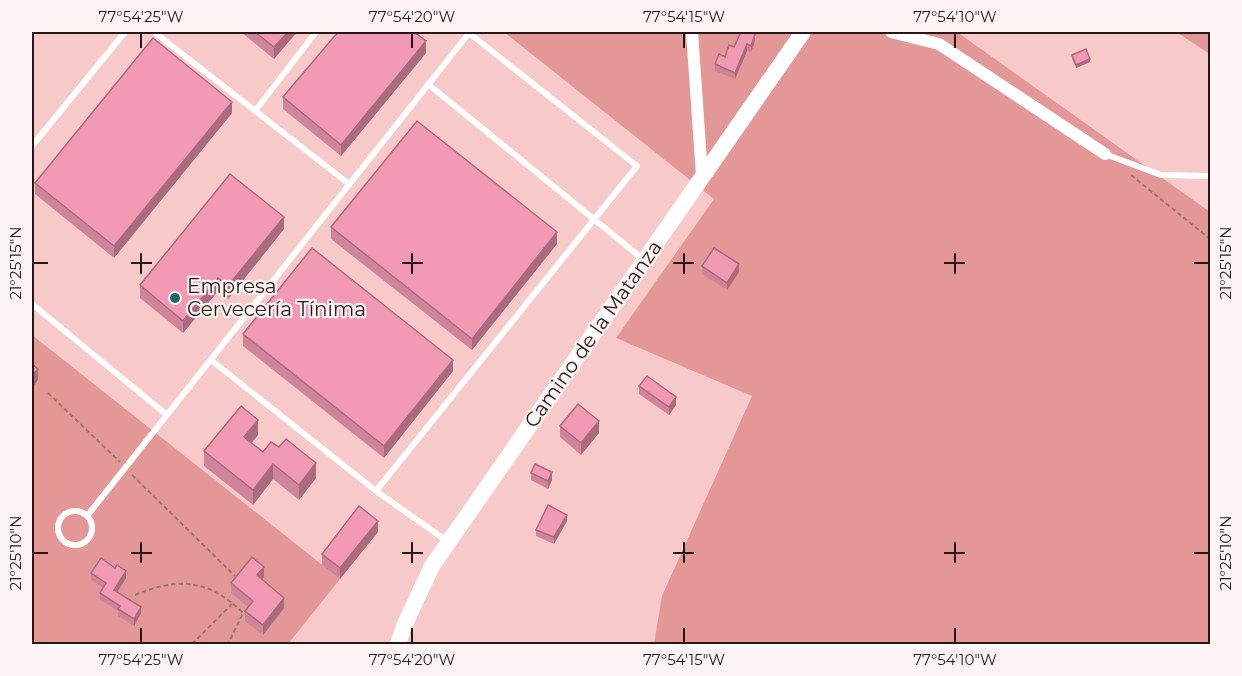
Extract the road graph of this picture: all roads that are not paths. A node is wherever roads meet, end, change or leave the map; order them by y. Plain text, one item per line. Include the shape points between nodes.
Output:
1 (125, 32) edge
2 (154, 32) edge
3 (316, 32) edge
4 (468, 32) edge
5 (692, 32) edge
6 (803, 32) edge
7 (891, 32) edge
8 (428, 84) junction
9 (255, 111) junction
10 (32, 146) edge
11 (1105, 153) joint
12 (702, 176) junction
13 (1210, 176) edge
14 (349, 184) junction
15 (594, 220) junction
16 (645, 260) junction
17 (32, 304) edge
18 (211, 360) junction
19 (168, 415) junction
20 (376, 491) junction
21 (87, 516) junction
22 (448, 542) junction
23 (398, 645) edge

1 - 10 lane
2 - 9 lane
3 - 9 lane
4 - 8 lane
4 - 15 lane via 637,166
5 - 12 street
6 - 12 street, Camino de la Matanza
7 - 11 street via 939,44
8 - 14 lane
8 - 15 lane
9 - 14 lane
11 - 13 lane via 1161,175
12 - 16 street, Camino de la Matanza
14 - 18 lane
15 - 16 lane
15 - 20 lane
16 - 22 street, Camino de la Matanza
17 - 19 lane
18 - 19 lane
18 - 20 lane
19 - 21 lane
20 - 22 lane
21 - 21 lane via 92,527 89,538 74,545 63,540 58,531 63,516 72,511
22 - 23 street, Camino de la Matanza via 432,566

